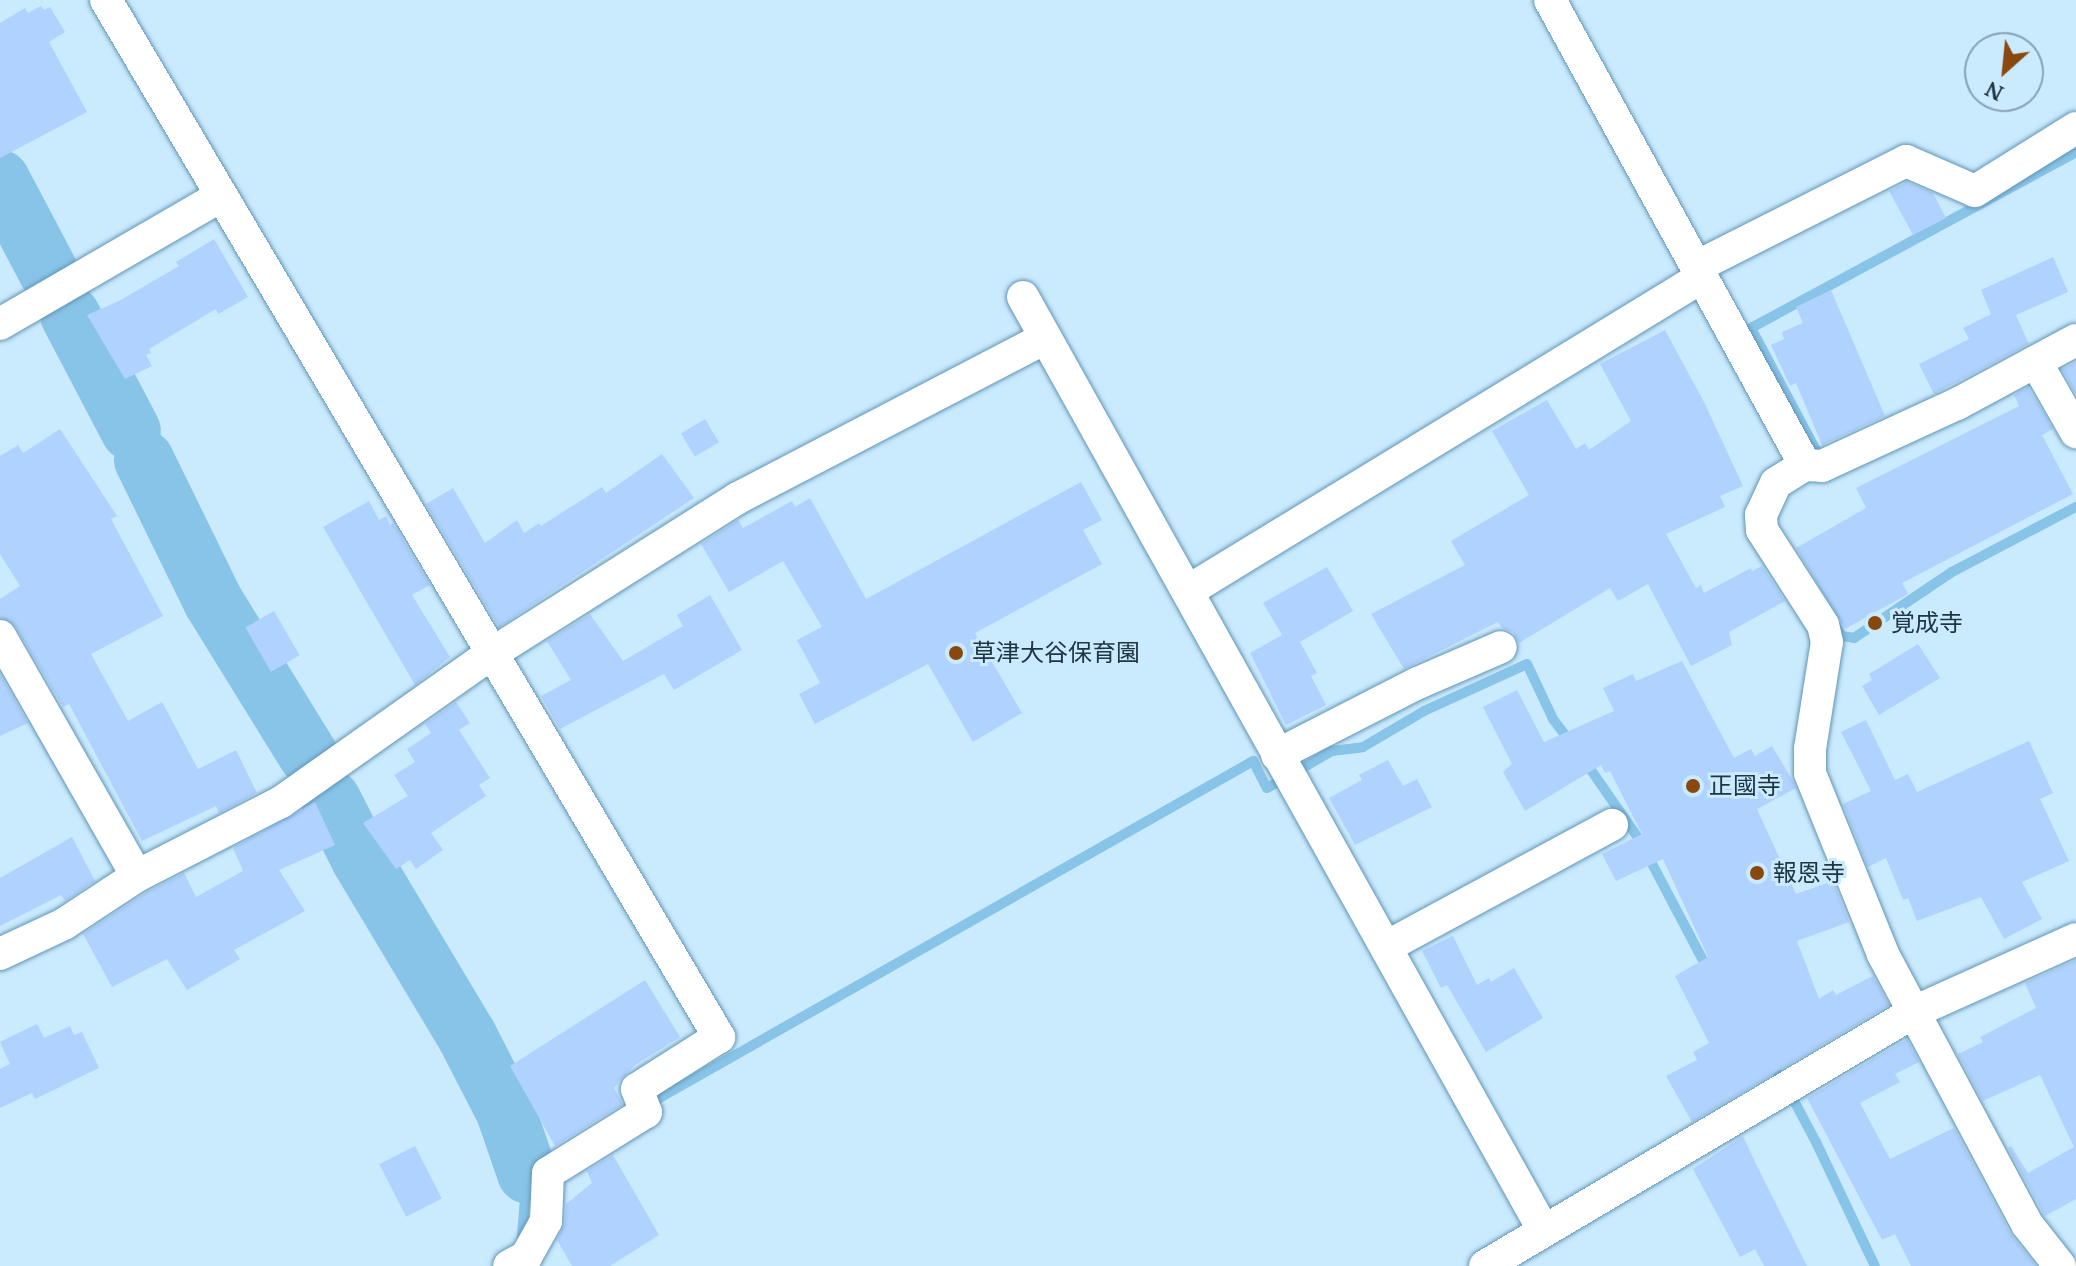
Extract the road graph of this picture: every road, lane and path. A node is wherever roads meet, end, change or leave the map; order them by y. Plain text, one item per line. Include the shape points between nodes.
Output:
1 (106, 0) edge
2 (1550, 0) edge
3 (2076, 128) edge
4 (221, 196) junction
5 (1700, 271) junction
6 (1023, 297) dead end
7 (0, 324) edge
8 (1044, 339) junction
9 (2076, 340) edge
10 (2036, 362) junction
11 (2076, 432) edge
12 (1805, 465) junction
13 (1188, 591) junction
14 (0, 636) edge
15 (1501, 647) dead end
16 (491, 654) junction
17 (1277, 755) junction
18 (1612, 825) dead end
19 (137, 876) junction
20 (2076, 939) edge
21 (1386, 947) junction
22 (0, 954) edge
23 (1916, 1011) junction
24 (1544, 1231) junction
25 (509, 1266) edge
26 (1485, 1266) edge
27 (2060, 1266) edge

1 - 4 street
2 - 5 street
3 - 5 street via 1975,191 1906,161
4 - 7 street
4 - 16 street
5 - 12 street
5 - 13 street
6 - 8 street
8 - 13 street
8 - 16 street via 738,498
9 - 10 street
10 - 11 street
10 - 12 street via 1822,466
12 - 23 street via 1776,483 1761,515 1762,530 1823,625 1827,642 1810,773 1883,954
13 - 17 street
14 - 19 street
15 - 17 street
16 - 19 street via 281,802
16 - 25 street via 719,1037 637,1089 646,1112 548,1173 546,1221 526,1257
17 - 21 street
18 - 21 street
19 - 22 street via 64,924
20 - 23 street
21 - 24 street
23 - 24 street
23 - 27 street via 2027,1224
24 - 26 street

